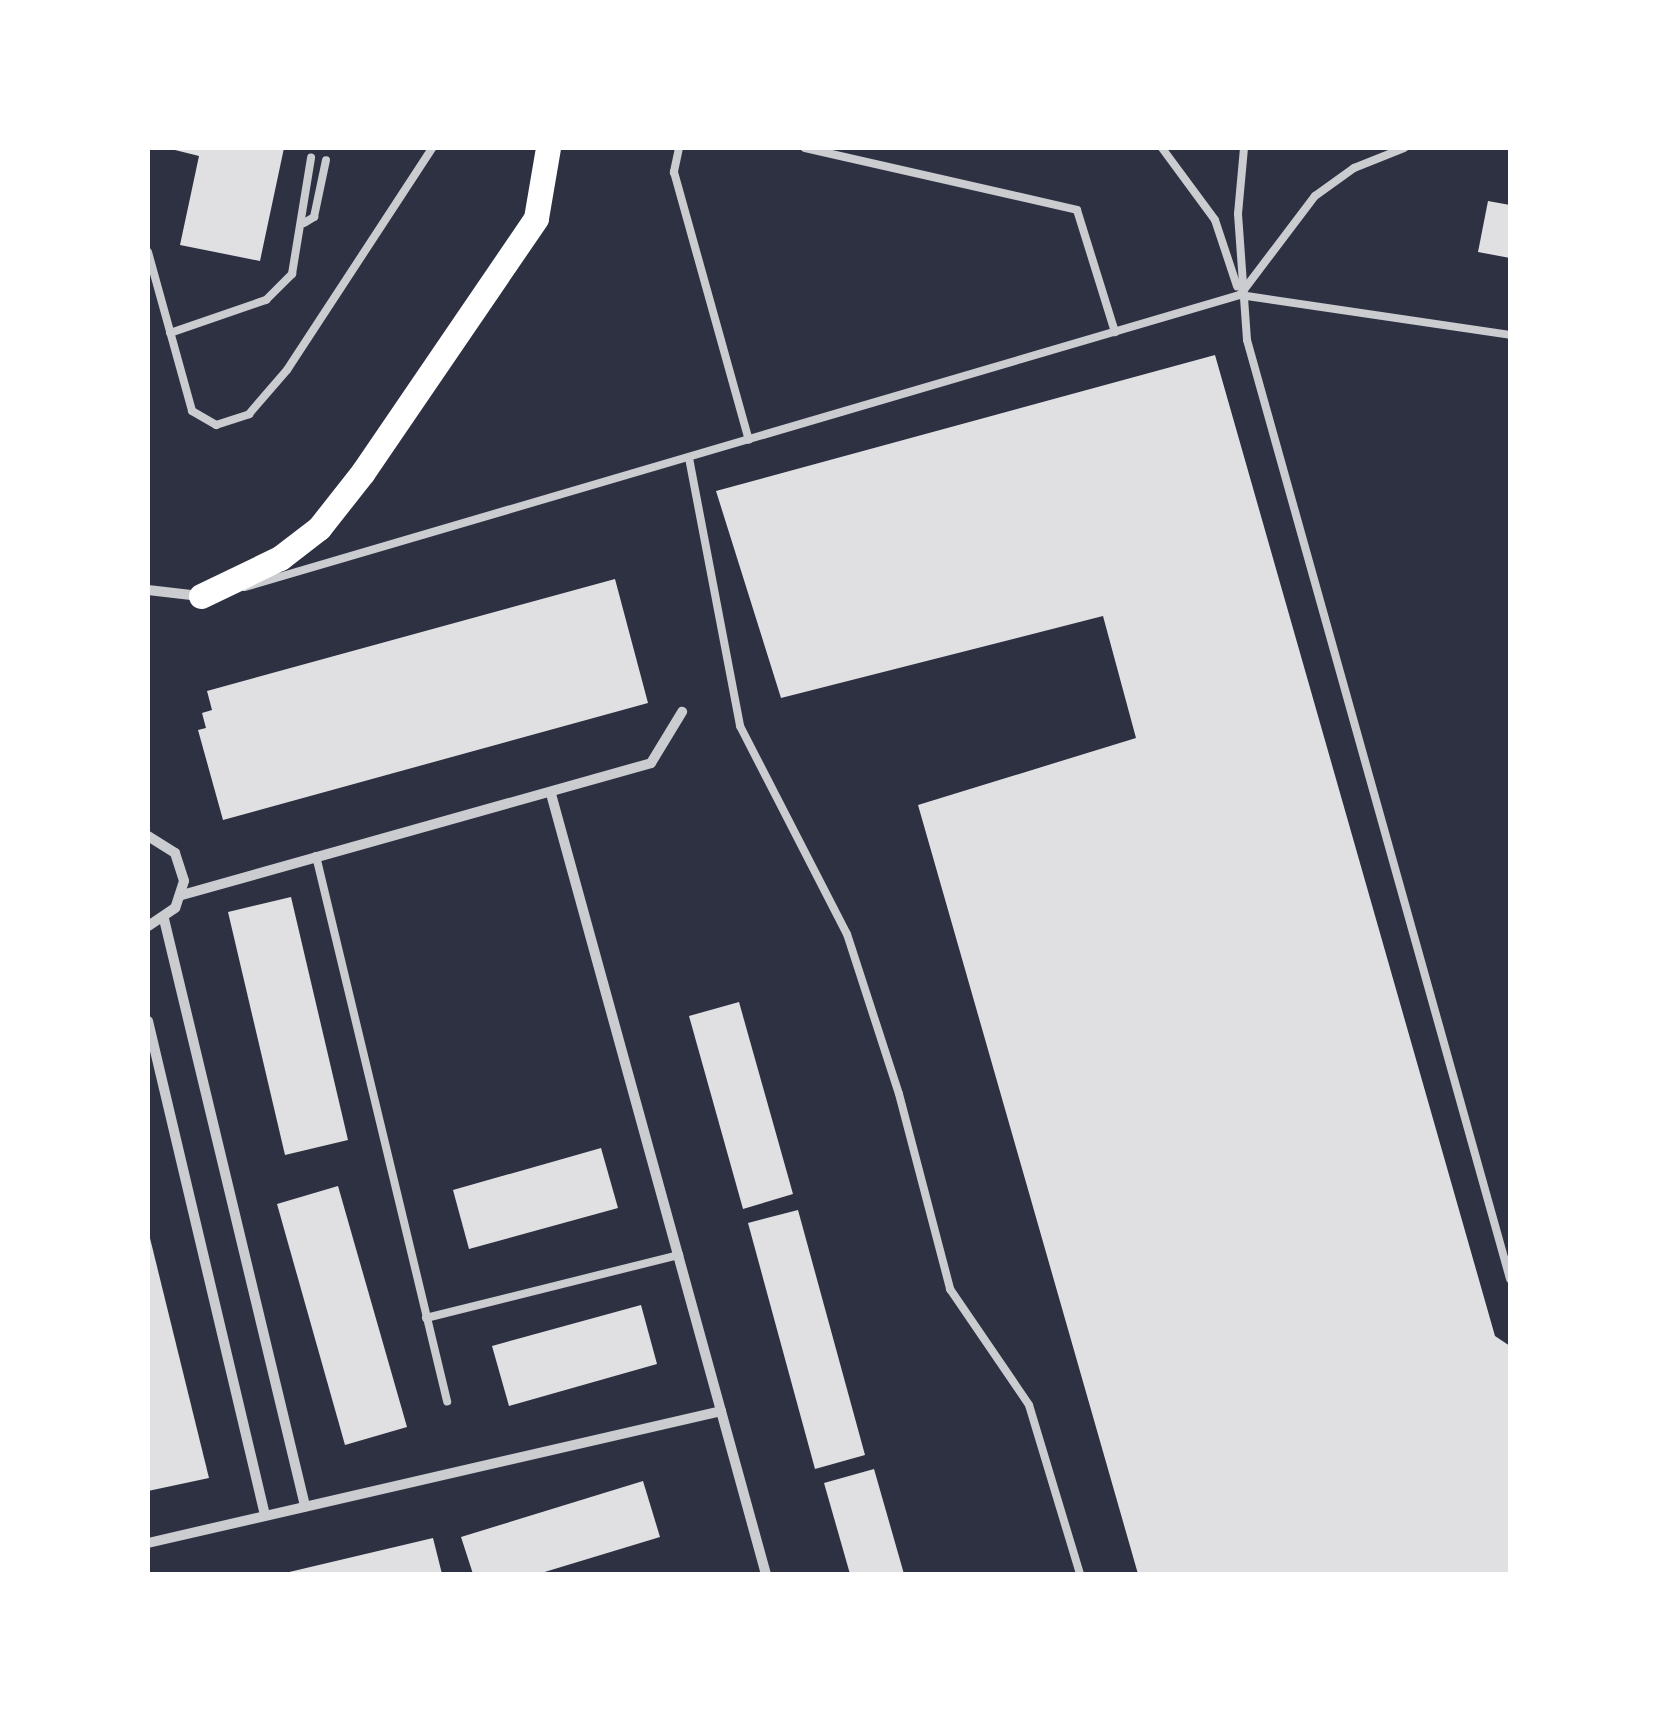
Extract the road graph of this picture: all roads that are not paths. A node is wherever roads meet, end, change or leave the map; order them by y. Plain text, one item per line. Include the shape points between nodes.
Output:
1 (432, 148) edge
2 (548, 148) edge
3 (680, 148) edge
4 (805, 148) edge
5 (1162, 148) edge
6 (1244, 148) edge
7 (1404, 148) edge
8 (311, 158) dead end
9 (326, 160) dead end
10 (304, 223) junction
11 (148, 252) edge
12 (1240, 295) junction
13 (1115, 332) junction
14 (170, 334) junction
15 (1510, 335) edge
16 (749, 440) junction
17 (688, 458) junction
18 (148, 590) edge
19 (202, 596) junction
20 (682, 712) dead end
21 (551, 794) junction
22 (148, 836) edge
23 (316, 856) junction
24 (182, 895) junction
25 (164, 918) junction
26 (148, 926) edge
27 (148, 1021) edge
28 (682, 1255) junction
29 (1510, 1279) edge
30 (426, 1318) junction
31 (447, 1401) dead end
32 (721, 1410) junction
33 (305, 1506) junction
34 (264, 1515) junction
35 (148, 1543) edge
36 (766, 1574) edge
37 (1080, 1574) edge

1 - 14 lane via 287,370 249,414 216,425 192,411
2 - 19 main road via 536,218 363,472 319,528 280,558
3 - 16 lane via 674,172
4 - 13 lane via 1076,210
5 - 12 lane via 1215,220
6 - 12 lane
7 - 12 lane via 1354,168 1314,196
8 - 10 lane via 298,210
9 - 10 lane via 314,217
10 - 14 lane via 292,274 266,300
11 - 14 lane
12 - 13 lane
12 - 15 lane
12 - 29 lane via 1247,340
13 - 16 lane
16 - 17 lane
17 - 19 lane
17 - 37 lane via 740,726 846,934 899,1094 950,1288 1029,1405
18 - 19 street
20 - 21 street via 651,763
21 - 23 street
21 - 28 street
22 - 24 street via 175,853
23 - 24 street
23 - 30 lane
24 - 25 street
25 - 26 street
25 - 33 street
27 - 34 street
28 - 30 lane
28 - 32 street
30 - 31 lane
32 - 33 street
32 - 36 street
33 - 34 street
34 - 35 street

